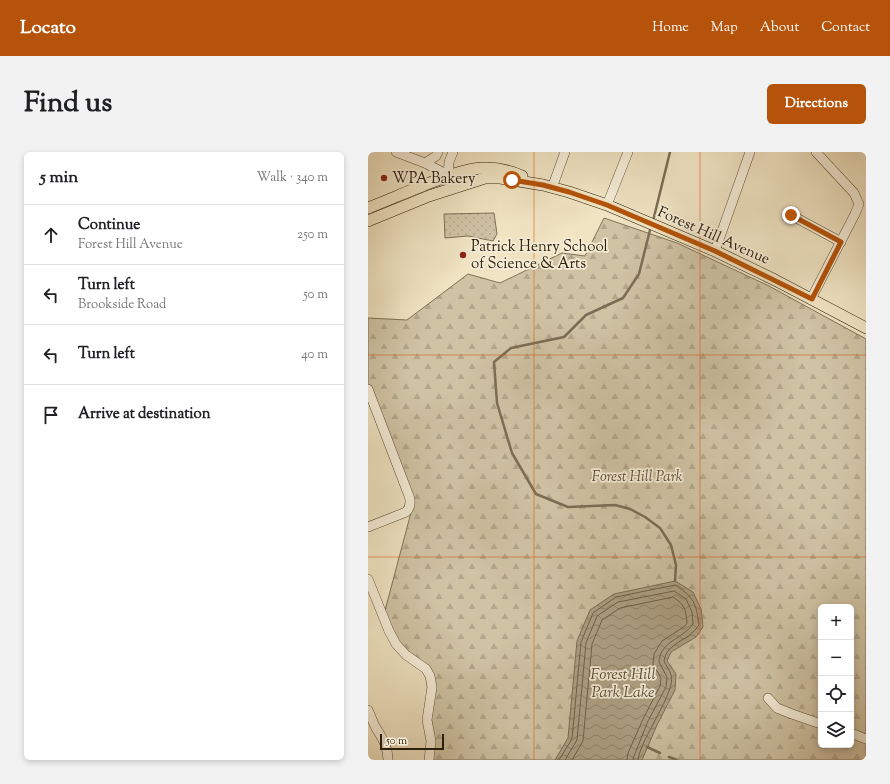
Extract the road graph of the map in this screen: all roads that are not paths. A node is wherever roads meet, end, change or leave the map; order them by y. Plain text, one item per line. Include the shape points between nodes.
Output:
1 (396, 152) edge
2 (438, 152) edge
3 (453, 152) edge
4 (565, 152) edge
5 (628, 152) edge
6 (750, 152) edge
7 (816, 152) edge
8 (413, 155) edge
9 (425, 163) junction
10 (448, 175) junction
11 (547, 187) junction
12 (453, 188) junction
13 (612, 207) junction
14 (368, 208) edge
15 (791, 215) dead end
16 (368, 221) edge
17 (841, 242) junction
18 (715, 251) junction
19 (812, 299) junction
20 (866, 328) edge
21 (368, 389) edge
22 (368, 527) edge
23 (368, 579) edge
24 (768, 698) dead end
25 (368, 710) edge
26 (818, 723) edge
27 (854, 734) edge
28 (866, 739) edge
29 (388, 760) edge
30 (429, 760) edge

1 - 8 street
2 - 9 street
3 - 10 street
4 - 11 street
5 - 13 street
6 - 18 street
7 - 17 street via 854,193 859,204
8 - 9 street
9 - 10 street
10 - 11 main road, Forest Hill Avenue via 485,168 516,173
10 - 12 street
10 - 14 main road, Forest Hill Avenue
11 - 12 main road, Forest Hill Avenue via 493,178 475,180
11 - 13 main road, Forest Hill Avenue
12 - 16 main road, Forest Hill Avenue
13 - 18 main road, Forest Hill Avenue
15 - 17 street
17 - 19 street
18 - 19 main road, Forest Hill Avenue
19 - 20 main road, Forest Hill Avenue
21 - 22 street via 410,496 410,507 403,513
23 - 30 street via 396,644 430,676 432,687 427,720 431,741
24 - 26 street via 777,708
25 - 29 street via 385,743
27 - 28 street

